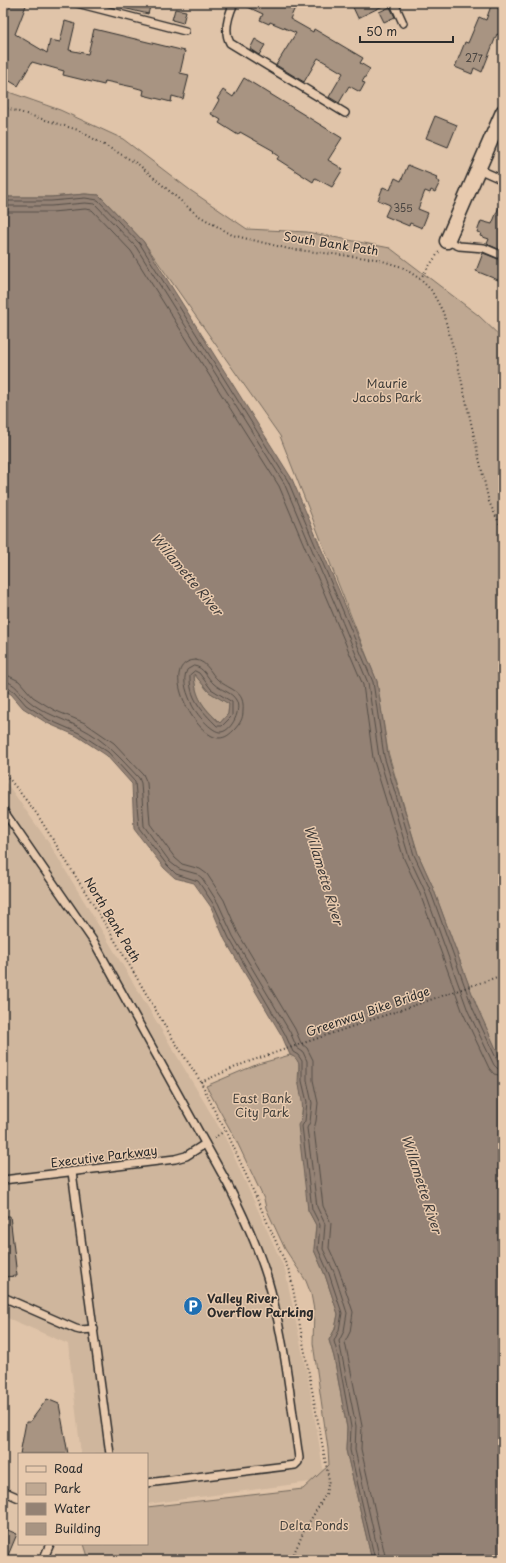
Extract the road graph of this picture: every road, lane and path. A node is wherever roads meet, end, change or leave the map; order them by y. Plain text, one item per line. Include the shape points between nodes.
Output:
1 (77, 3) edge
2 (234, 3) edge
3 (394, 3) edge
4 (403, 23) dead end
5 (184, 31) dead end
6 (3, 107) edge
7 (503, 112) edge
8 (345, 113) dead end
9 (478, 169) junction
10 (503, 180) edge
11 (447, 241) junction
12 (503, 256) edge
13 (420, 279) junction
14 (503, 532) edge
15 (3, 771) edge
16 (3, 810) edge
17 (503, 975) edge
18 (201, 1082) joint
19 (226, 1130) dead end
20 (205, 1144) junction
21 (72, 1172) junction
22 (3, 1180) edge
23 (3, 1297) edge
24 (94, 1328) junction
25 (110, 1453) edge
26 (148, 1483) edge
27 (3, 1491) edge
28 (18, 1498) edge
29 (50, 1545) edge
30 (43, 1560) edge

1 - 5 lane
2 - 8 lane via 228,16 227,37 230,43
3 - 4 lane
6 - 13 path, South Bank Path via 78,130 138,164 196,214 232,234 289,249 376,259 402,267
7 - 9 street
9 - 10 lane
9 - 11 street
11 - 12 lane via 459,246 484,248
11 - 13 path
13 - 14 path, South Bank Path via 431,290 443,312 457,361 489,502
15 - 18 path, North Bank Path via 37,814
16 - 20 lane via 94,942
17 - 18 path, Greenway Bike Bridge via 245,1063
19 - 20 path
20 - 21 lane, Executive Parkway via 180,1158
20 - 26 lane via 240,1207 262,1262 282,1348 299,1461 295,1465
21 - 22 lane, Executive Parkway
21 - 24 lane
23 - 24 lane via 76,1329
24 - 25 lane
27 - 28 lane
29 - 30 lane

